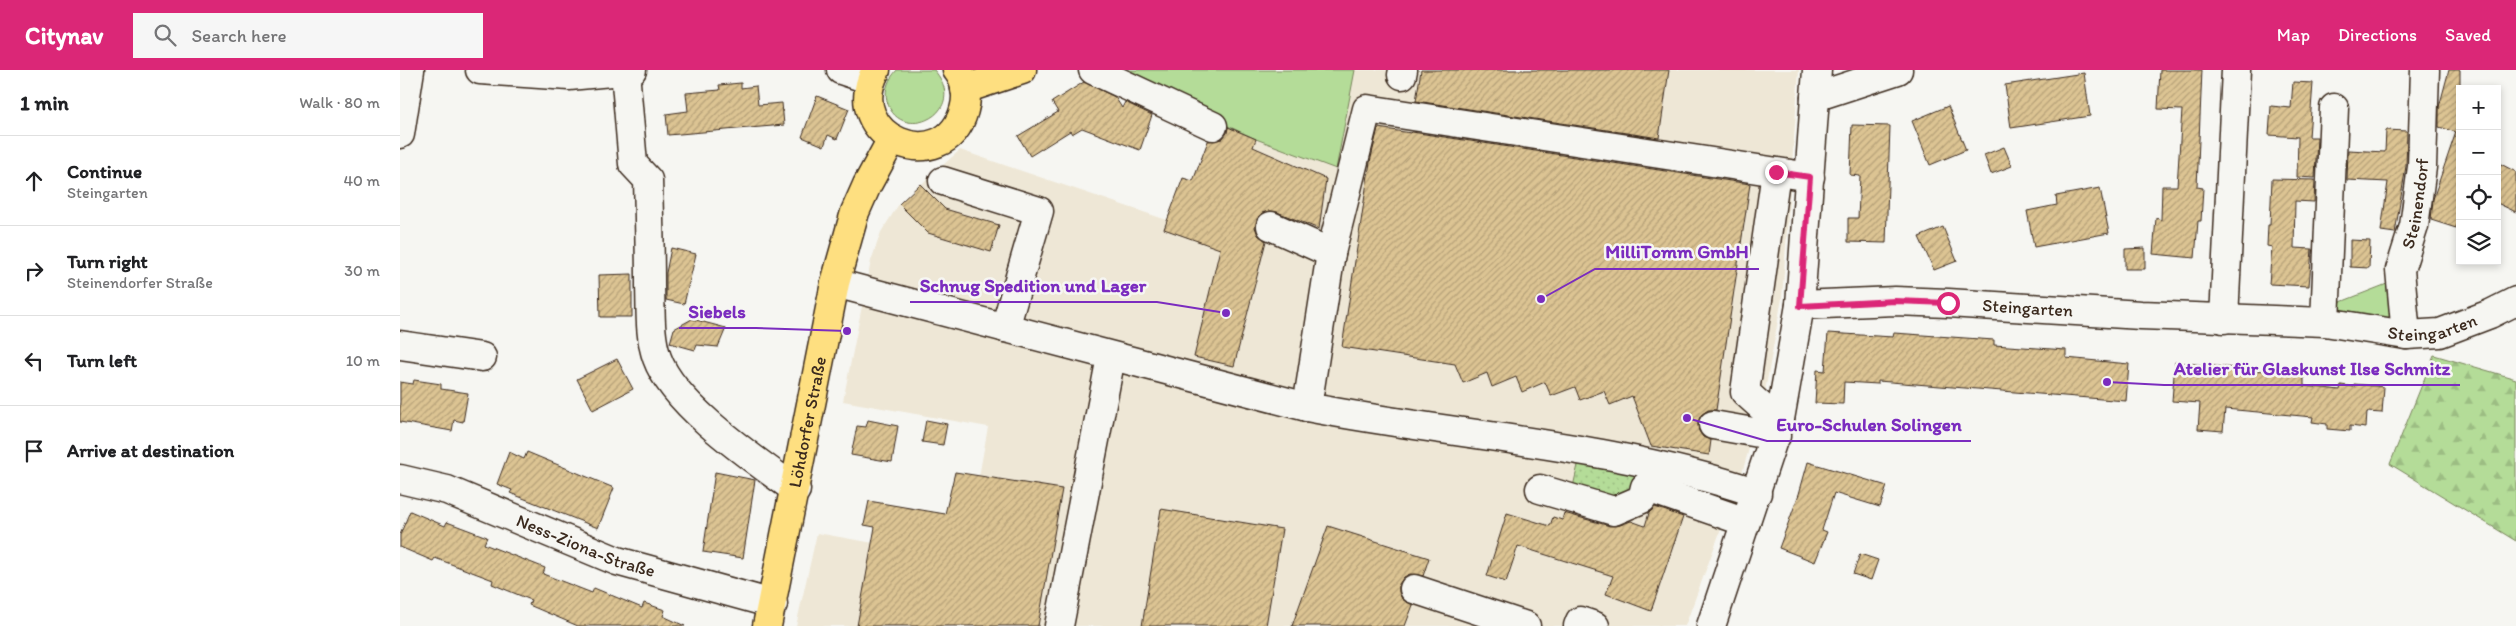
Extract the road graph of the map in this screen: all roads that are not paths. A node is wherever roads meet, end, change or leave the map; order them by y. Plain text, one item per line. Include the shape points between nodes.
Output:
1 (410, 70) edge
2 (480, 70) edge
3 (628, 70) edge
4 (841, 70) edge
5 (1022, 70) edge
6 (1092, 70) edge
7 (1817, 70) edge
8 (1898, 70) edge
9 (2236, 70) edge
10 (2425, 70) edge
11 (874, 75) edge
12 (961, 79) edge
13 (1815, 97) junction
14 (2334, 108) dead end
15 (1213, 126) dead end
16 (400, 134) edge
17 (892, 140) junction
18 (1776, 172) junction
19 (1810, 177) junction
20 (943, 181) dead end
21 (1271, 226) dead end
22 (1331, 253) junction
23 (835, 283) junction
24 (2516, 301) edge
25 (1800, 306) junction
26 (2224, 319) junction
27 (2325, 322) junction
28 (1005, 328) junction
29 (2406, 335) junction
30 (400, 345) edge
31 (482, 357) dead end
32 (1111, 357) junction
33 (1307, 407) junction
34 (1713, 425) dead end
35 (1778, 427) junction
36 (400, 479) edge
37 (1540, 489) dead end
38 (796, 490) junction
39 (1757, 493) junction
40 (1746, 522) junction
41 (1414, 589) dead end
42 (770, 615) edge
43 (1059, 626) edge
44 (1526, 626) edge
45 (1578, 626) edge
46 (1595, 626) edge
47 (1711, 626) edge

1 - 16 street
2 - 3 street via 569,76
3 - 38 street via 633,164 648,180 651,309 658,360 677,392 696,410
4 - 11 street
5 - 12 main road
6 - 15 street
7 - 13 street
8 - 13 street
9 - 26 street
10 - 29 street, Steinendorf via 2422,167 2414,226 2400,270
11 - 17 main road via 868,96 871,113 879,128
12 - 17 main road via 966,105 952,133 923,146 907,146
13 - 19 street
14 - 27 street
17 - 23 main road, Löhdorfer Straße via 855,212
18 - 19 street
18 - 22 street via 1367,109
18 - 35 street via 1745,392
19 - 25 street
20 - 28 street via 1039,211
21 - 22 street
22 - 33 street
23 - 28 street
23 - 38 main road, Löhdorfer Straße
24 - 29 street, Steingarten via 2440,333
25 - 26 street, Steingarten via 1948,303
25 - 35 street
26 - 27 street, Steingarten
27 - 29 street, Steingarten
28 - 32 street
30 - 31 street
32 - 33 street
32 - 43 street
33 - 39 street via 1573,450 1705,476
34 - 35 street
35 - 39 street
36 - 42 street, Ness-Ziona-Straße via 447,490 630,565
37 - 40 street via 1614,511 1642,499 1646,487
38 - 42 main road, Löhdorfer Straße
39 - 40 street
40 - 47 street
41 - 44 street
45 - 46 street via 1580,621

